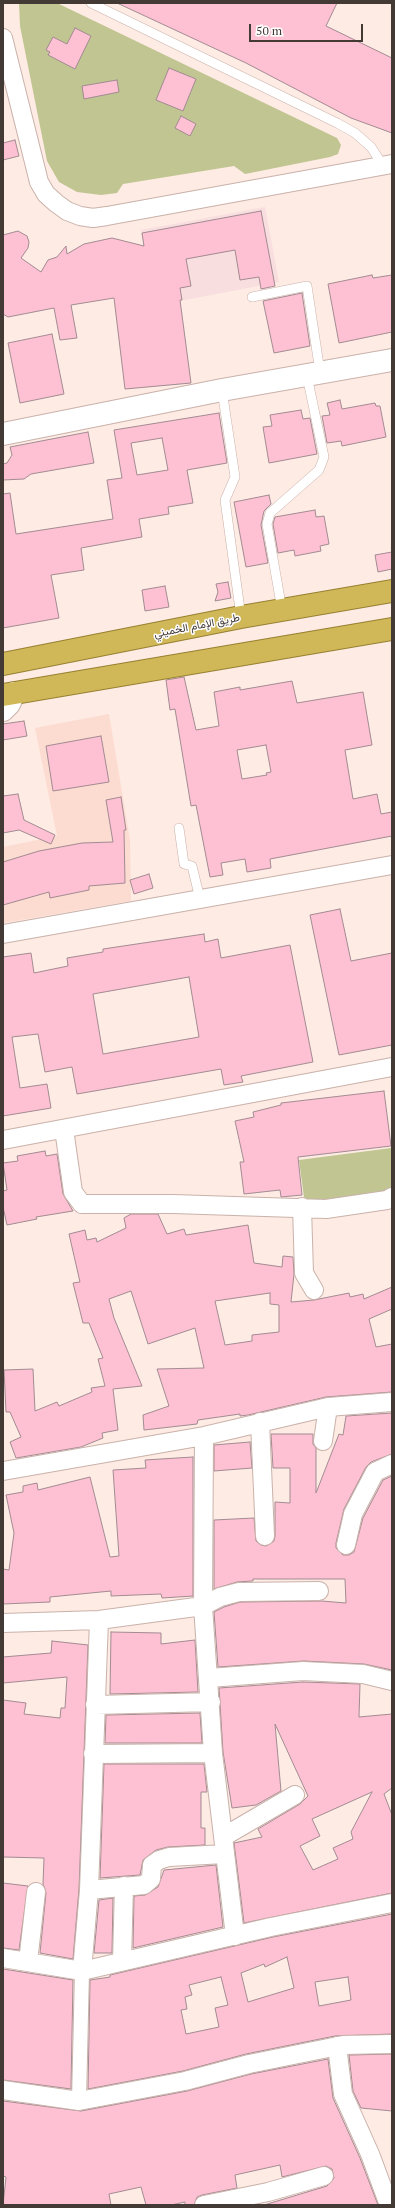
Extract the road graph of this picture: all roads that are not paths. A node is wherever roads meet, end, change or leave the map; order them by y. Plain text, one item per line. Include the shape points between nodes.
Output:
1 (91, 3) edge
2 (3, 38) edge
3 (387, 164) edge
4 (252, 297) dead end
5 (392, 360) edge
6 (314, 374) junction
7 (222, 390) junction
8 (3, 434) edge
9 (392, 591) edge
10 (282, 610) junction
11 (241, 617) junction
12 (392, 629) edge
13 (4, 663) edge
14 (7, 699) edge
15 (180, 828) dead end
16 (392, 865) edge
17 (200, 899) junction
18 (3, 934) edge
19 (392, 1067) edge
20 (64, 1129) junction
21 (3, 1140) edge
22 (392, 1198) edge
23 (302, 1207) junction
24 (314, 1290) dead end
25 (392, 1402) edge
26 (328, 1407) junction
27 (260, 1422) junction
28 (204, 1436) junction
29 (323, 1441) dead end
30 (392, 1464) edge
31 (3, 1471) edge
32 (265, 1536) dead end
33 (346, 1545) dead end
34 (319, 1591) dead end
35 (204, 1606) junction
36 (99, 1620) junction
37 (3, 1623) edge
38 (209, 1678) junction
39 (392, 1681) edge
40 (211, 1702) junction
41 (95, 1705) junction
42 (213, 1753) junction
43 (93, 1754) junction
44 (294, 1795) dead end
45 (224, 1846) junction
46 (124, 1886) junction
47 (89, 1890) junction
48 (36, 1892) dead end
49 (392, 1903) edge
50 (235, 1936) junction
51 (3, 1958) edge
52 (122, 1961) junction
53 (28, 1962) junction
54 (82, 1971) junction
55 (392, 2044) edge
56 (337, 2046) junction
57 (3, 2090) edge
58 (79, 2101) junction
59 (324, 2176) dead end
60 (270, 2198) edge
61 (204, 2205) edge
62 (389, 2205) edge

1 - 3 lane via 337,123 355,133
2 - 3 street via 39,182 46,194 56,203 80,216 107,216
4 - 6 lane via 307,286
5 - 6 street
6 - 7 street
6 - 10 lane via 324,457 319,470 270,513 267,524
7 - 8 street
7 - 11 lane via 235,477 225,500
9 - 10 highway, طريق الإمام الخميني
10 - 11 highway, طريق الإمام الخميني
11 - 13 highway, طريق الإمام الخميني
12 - 14 highway
15 - 17 lane via 184,864 192,866
16 - 17 street
17 - 18 street
19 - 20 street
20 - 21 street
20 - 23 street via 73,1192 82,1204
22 - 23 street via 326,1209
23 - 24 street via 304,1272
25 - 26 street
26 - 27 street
26 - 29 street
27 - 28 street
27 - 32 street
28 - 31 street
28 - 35 street
30 - 33 street via 375,1472 353,1514
34 - 35 street via 239,1592 220,1597
35 - 36 street
35 - 38 street
36 - 37 street
36 - 41 street
38 - 39 street via 303,1671 363,1674
38 - 40 street
40 - 41 street
40 - 42 street
41 - 43 street
42 - 43 street
42 - 45 street
43 - 47 street
44 - 45 street
45 - 46 street via 159,1860 152,1865 152,1875 148,1883
45 - 50 street
46 - 47 street
46 - 52 street
47 - 54 street
48 - 53 street
49 - 50 street
50 - 52 street
51 - 53 street
52 - 54 street
53 - 54 street
54 - 58 street
55 - 56 street
56 - 58 street via 249,2064 185,2081
56 - 62 street via 343,2094
57 - 58 street
59 - 60 street
60 - 61 street

